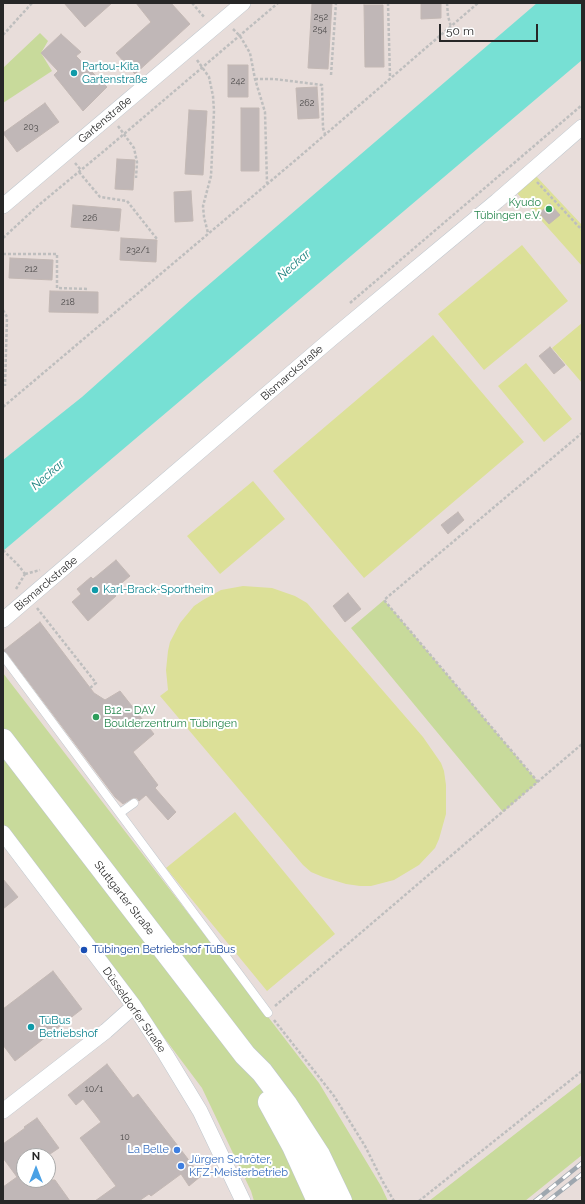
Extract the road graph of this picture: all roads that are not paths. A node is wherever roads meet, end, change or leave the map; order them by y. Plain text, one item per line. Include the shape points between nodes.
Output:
1 (243, 3) edge
2 (582, 127) edge
3 (3, 206) edge
4 (3, 620) edge
5 (3, 656) edge
6 (3, 740) edge
7 (134, 802) dead end
8 (120, 813) junction
9 (3, 833) edge
10 (134, 1006) junction
11 (268, 1013) road end
12 (245, 1055) junction
13 (3, 1111) edge
14 (243, 1201) edge
15 (318, 1201) edge
16 (341, 1201) edge

1 - 3 street, Gartenstraße
2 - 4 street, Bismarckstraße
5 - 8 lane
6 - 12 main road, Stuttgarter Straße
7 - 8 lane
8 - 11 lane
9 - 10 street, Düsseldorfer Straße
10 - 13 street
10 - 14 street, Düsseldorfer Straße via 200,1111
12 - 15 main road, Stuttgarter Straße via 255,1078 290,1139
12 - 16 main road, Stuttgarter Straße via 262,1072 301,1127 323,1162

